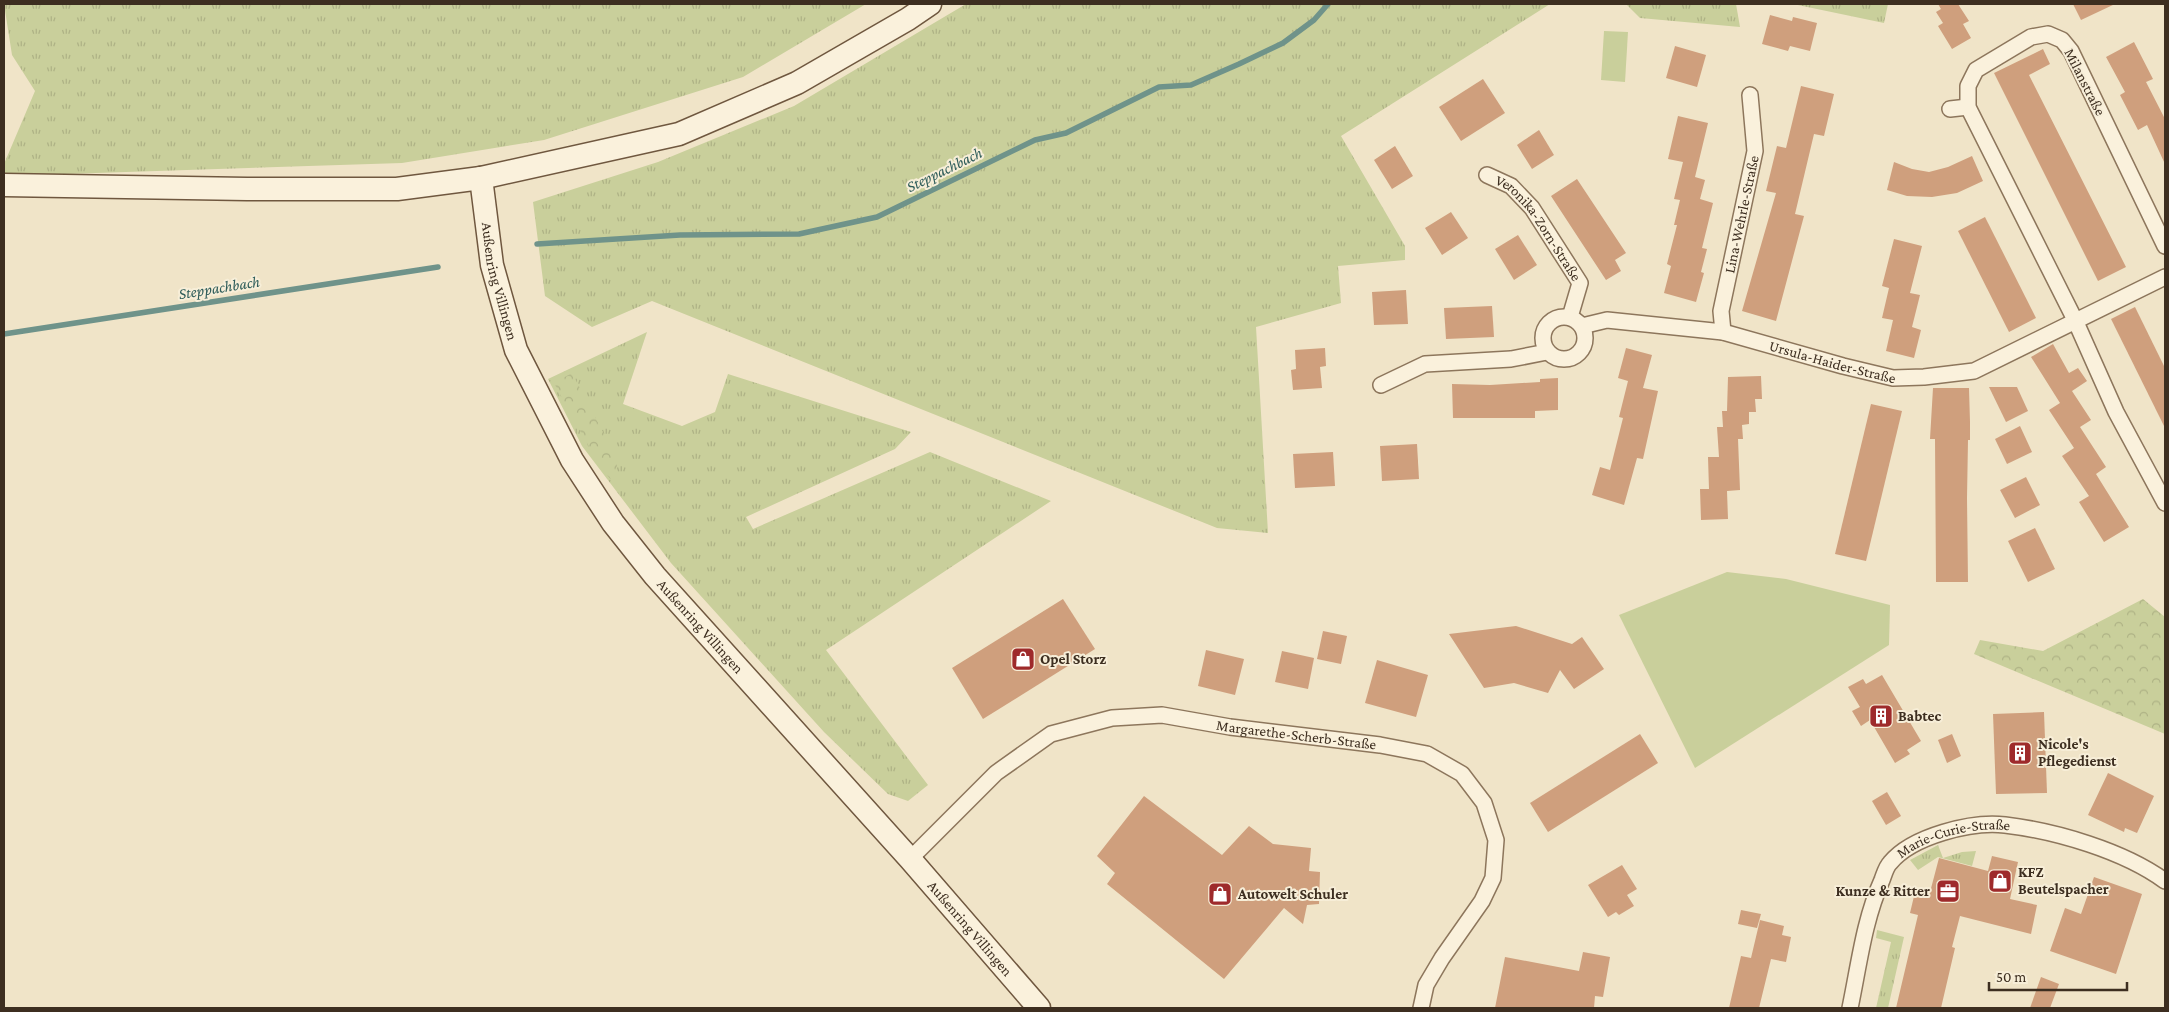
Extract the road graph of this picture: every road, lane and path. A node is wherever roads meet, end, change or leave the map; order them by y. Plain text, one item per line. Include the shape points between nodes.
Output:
1 (930, 4) edge
2 (1750, 95) dead end
3 (1968, 107) junction
4 (1950, 109) dead end
5 (1487, 175) dead end
6 (481, 178) junction
7 (4, 185) edge
8 (2165, 246) edge
9 (2165, 277) edge
10 (2075, 320) junction
11 (1576, 321) junction
12 (1722, 332) junction
13 (1548, 352) junction
14 (1381, 385) dead end
15 (2165, 503) edge
16 (910, 859) junction
17 (2165, 881) edge
18 (1039, 1008) edge
19 (1421, 1008) edge
20 (1850, 1008) edge

1 - 6 street via 798,83 679,134
2 - 12 street, Lina-Wehrle-Straße via 1756,151 1721,312
3 - 4 street
3 - 8 street, Milanstraße via 1968,86 1976,70 2031,37 2048,34 2062,40 2071,51
3 - 10 street
5 - 11 street, Veronika-Zorn-Straße via 1511,186 1532,208 1580,283
6 - 7 street via 397,189
6 - 16 street, Außenring Villingen via 492,265 516,350 572,460 613,523 655,576
9 - 10 street
10 - 12 street, Ursula-Haider-Straße via 1974,371 1924,377 1893,378
10 - 15 street via 2116,412
11 - 12 street, Ursula-Haider-Straße via 1607,320
11 - 13 street via 1556,318 1546,326 1543,339
11 - 13 street via 1585,340 1584,346 1574,357 1560,359
13 - 14 street via 1511,359 1425,364
16 - 18 street, Außenring Villingen
16 - 19 street, Margarethe-Scherb-Straße via 996,772 1051,734 1112,718 1162,716 1427,754 1462,774 1484,803 1496,840 1493,878 1482,901 1426,985
17 - 20 street, Marie-Curie-Straße via 2104,850 2049,832 2003,825 1965,828 1926,837 1890,863 1871,904

